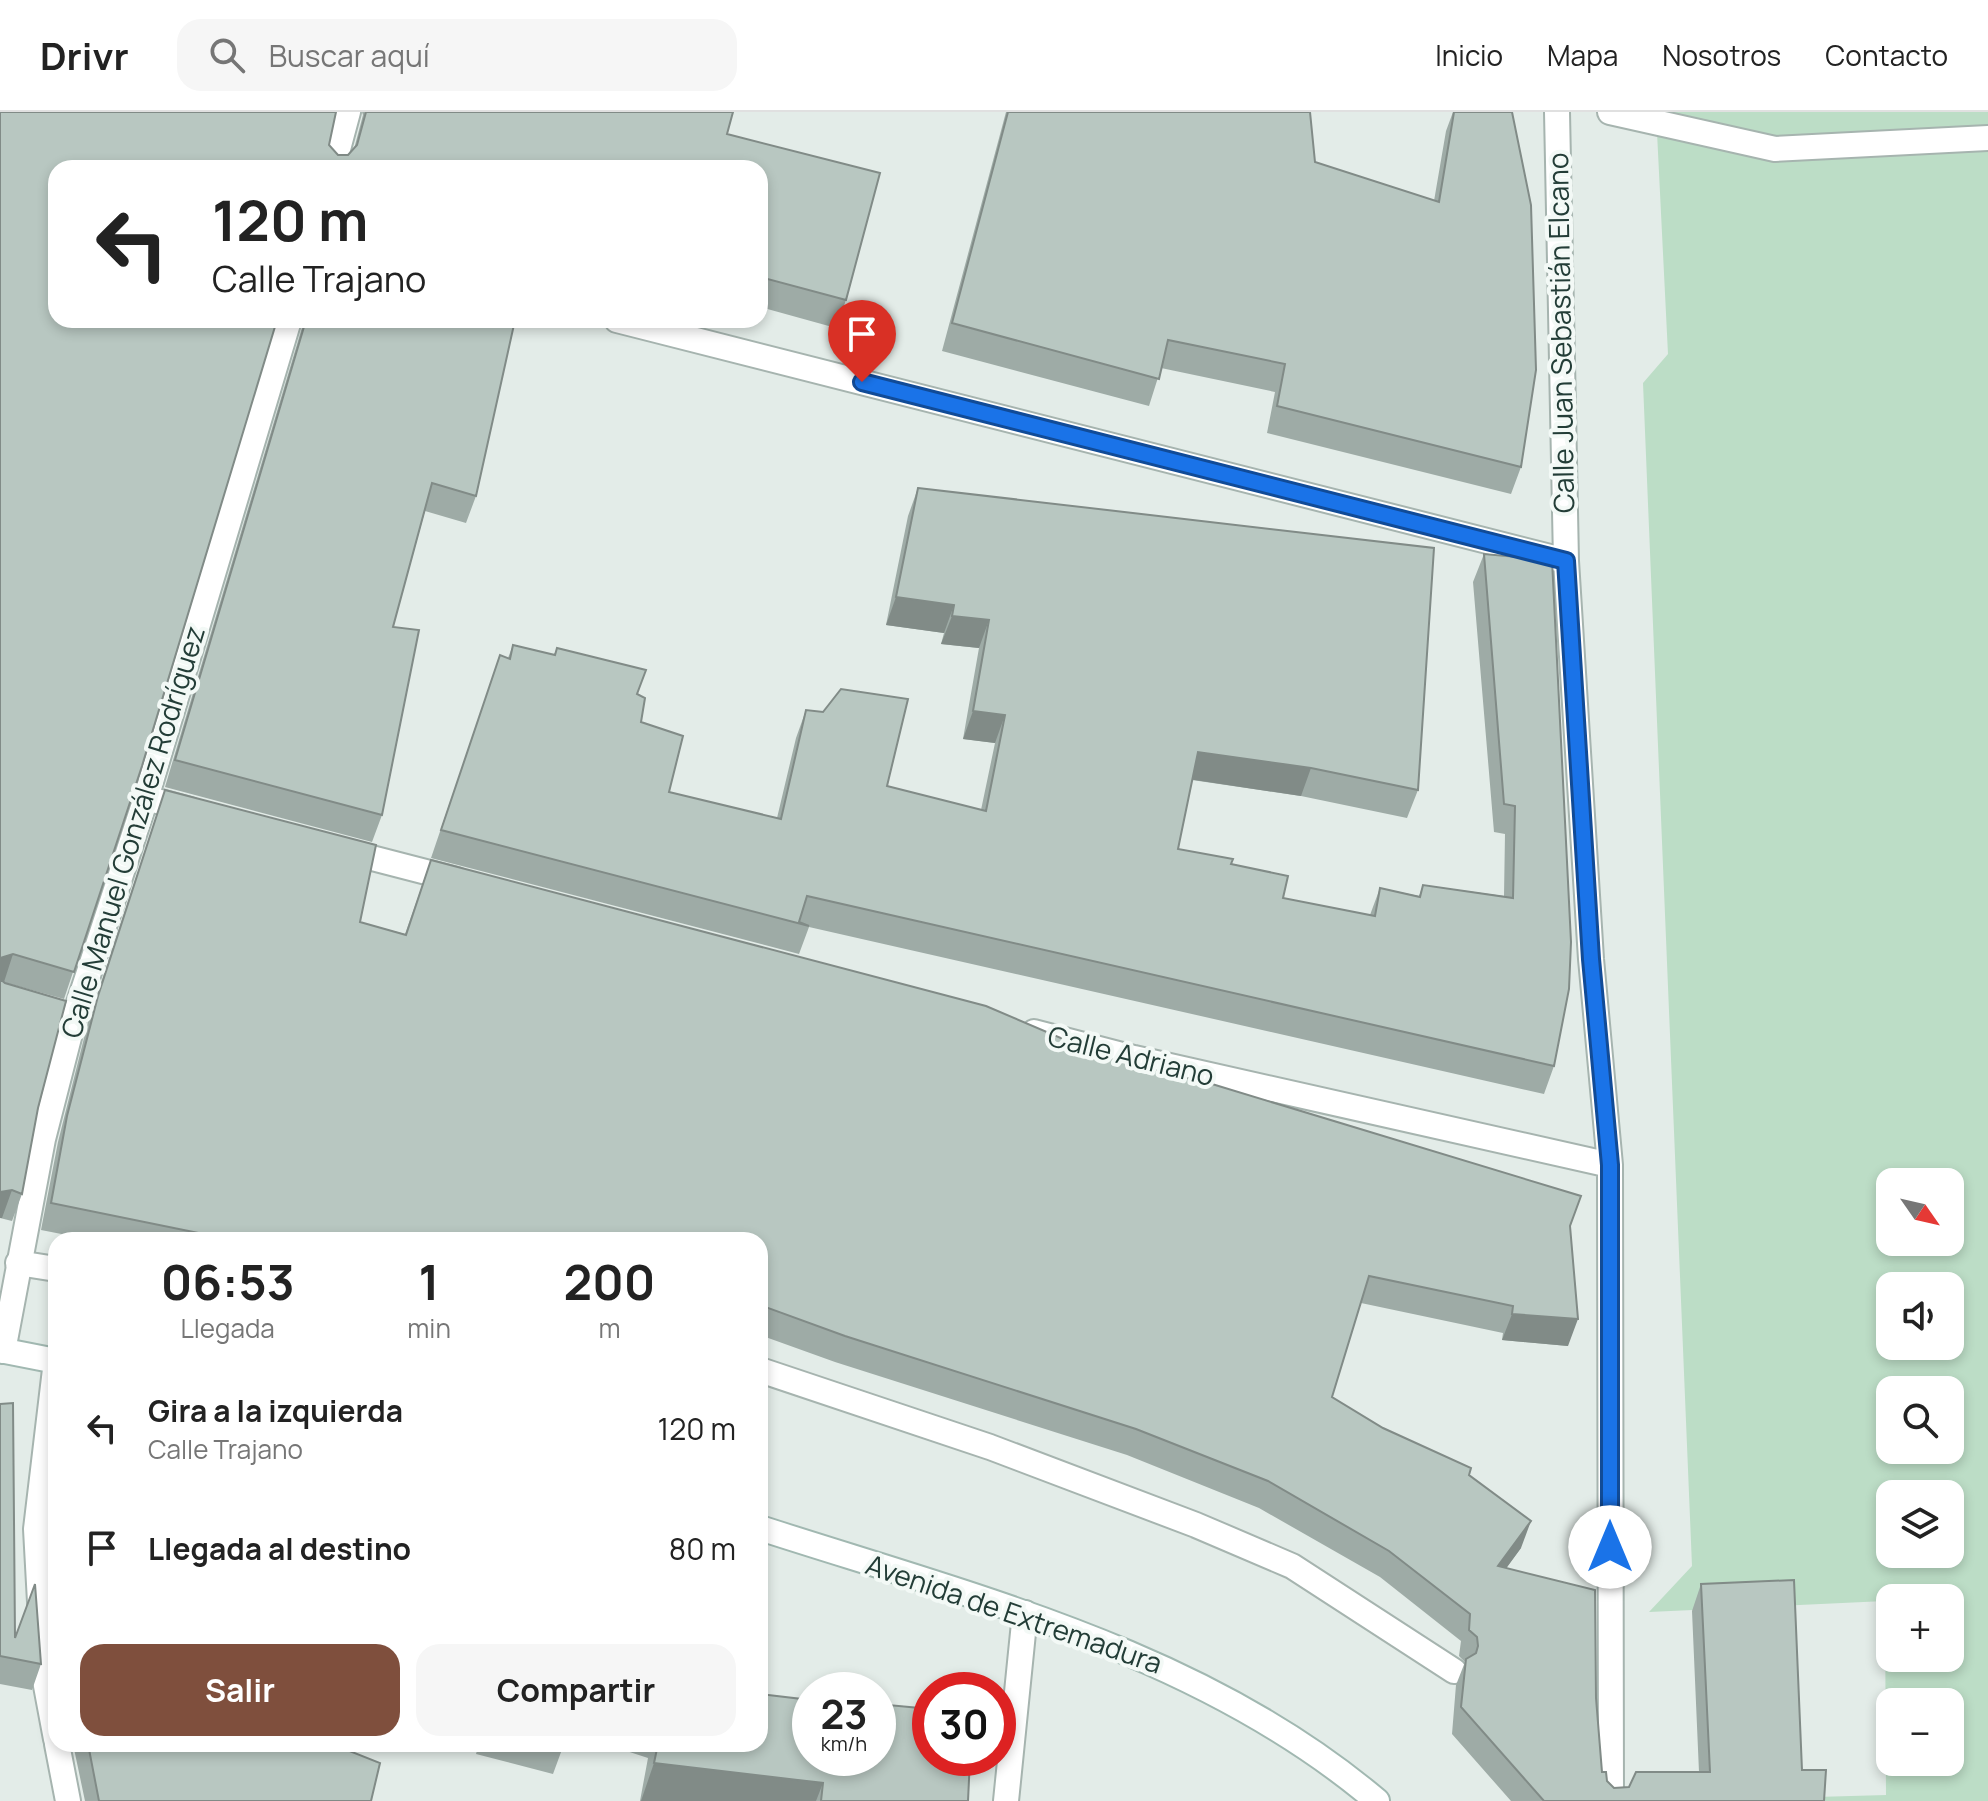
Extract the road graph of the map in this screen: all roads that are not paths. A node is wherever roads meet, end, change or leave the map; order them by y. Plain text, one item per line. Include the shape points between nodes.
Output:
1 (348, 112) edge
2 (1557, 112) edge
3 (1610, 112) edge
4 (1988, 138) edge
5 (335, 160) edge
6 (287, 328) edge
7 (649, 328) edge
8 (1566, 561) junction
9 (146, 798) junction
10 (207, 814) edge
11 (316, 843) edge
12 (485, 887) edge
13 (45, 1009) edge
14 (74, 1018) junction
15 (1011, 1026) edge
16 (1610, 1165) junction
17 (18, 1263) junction
18 (48, 1268) edge
19 (2, 1350) edge
20 (48, 1359) edge
21 (768, 1373) edge
22 (48, 1428) edge
23 (768, 1531) edge
24 (1025, 1613) junction
25 (1454, 1671) dead end
26 (48, 1697) edge
27 (58, 1752) edge
28 (68, 1801) edge
29 (1006, 1801) edge
30 (1377, 1801) edge
31 (1611, 1801) edge

1 - 5 street
2 - 8 street, Calle Juan Sebastián Elcano
3 - 4 street via 1775,149
6 - 9 street, Calle Manuel González Rodríguez
7 - 8 street
8 - 16 street, Calle Juan Sebastián Elcano
9 - 10 street
9 - 14 street, Calle Manuel González Rodríguez
11 - 12 street
13 - 14 street
14 - 17 street, Calle Manuel González Rodríguez
15 - 16 street, Calle Adriano
16 - 31 street, Calle Juan Sebastián Elcano
17 - 18 street
17 - 19 street, Calle Manuel González Rodríguez
19 - 20 street
21 - 25 street via 990,1447 1279,1560
22 - 26 street via 36,1529
23 - 24 street, Avenida de Extremadura
24 - 29 street
24 - 30 street, Avenida de Extremadura via 1175,1671 1327,1759
27 - 28 street

